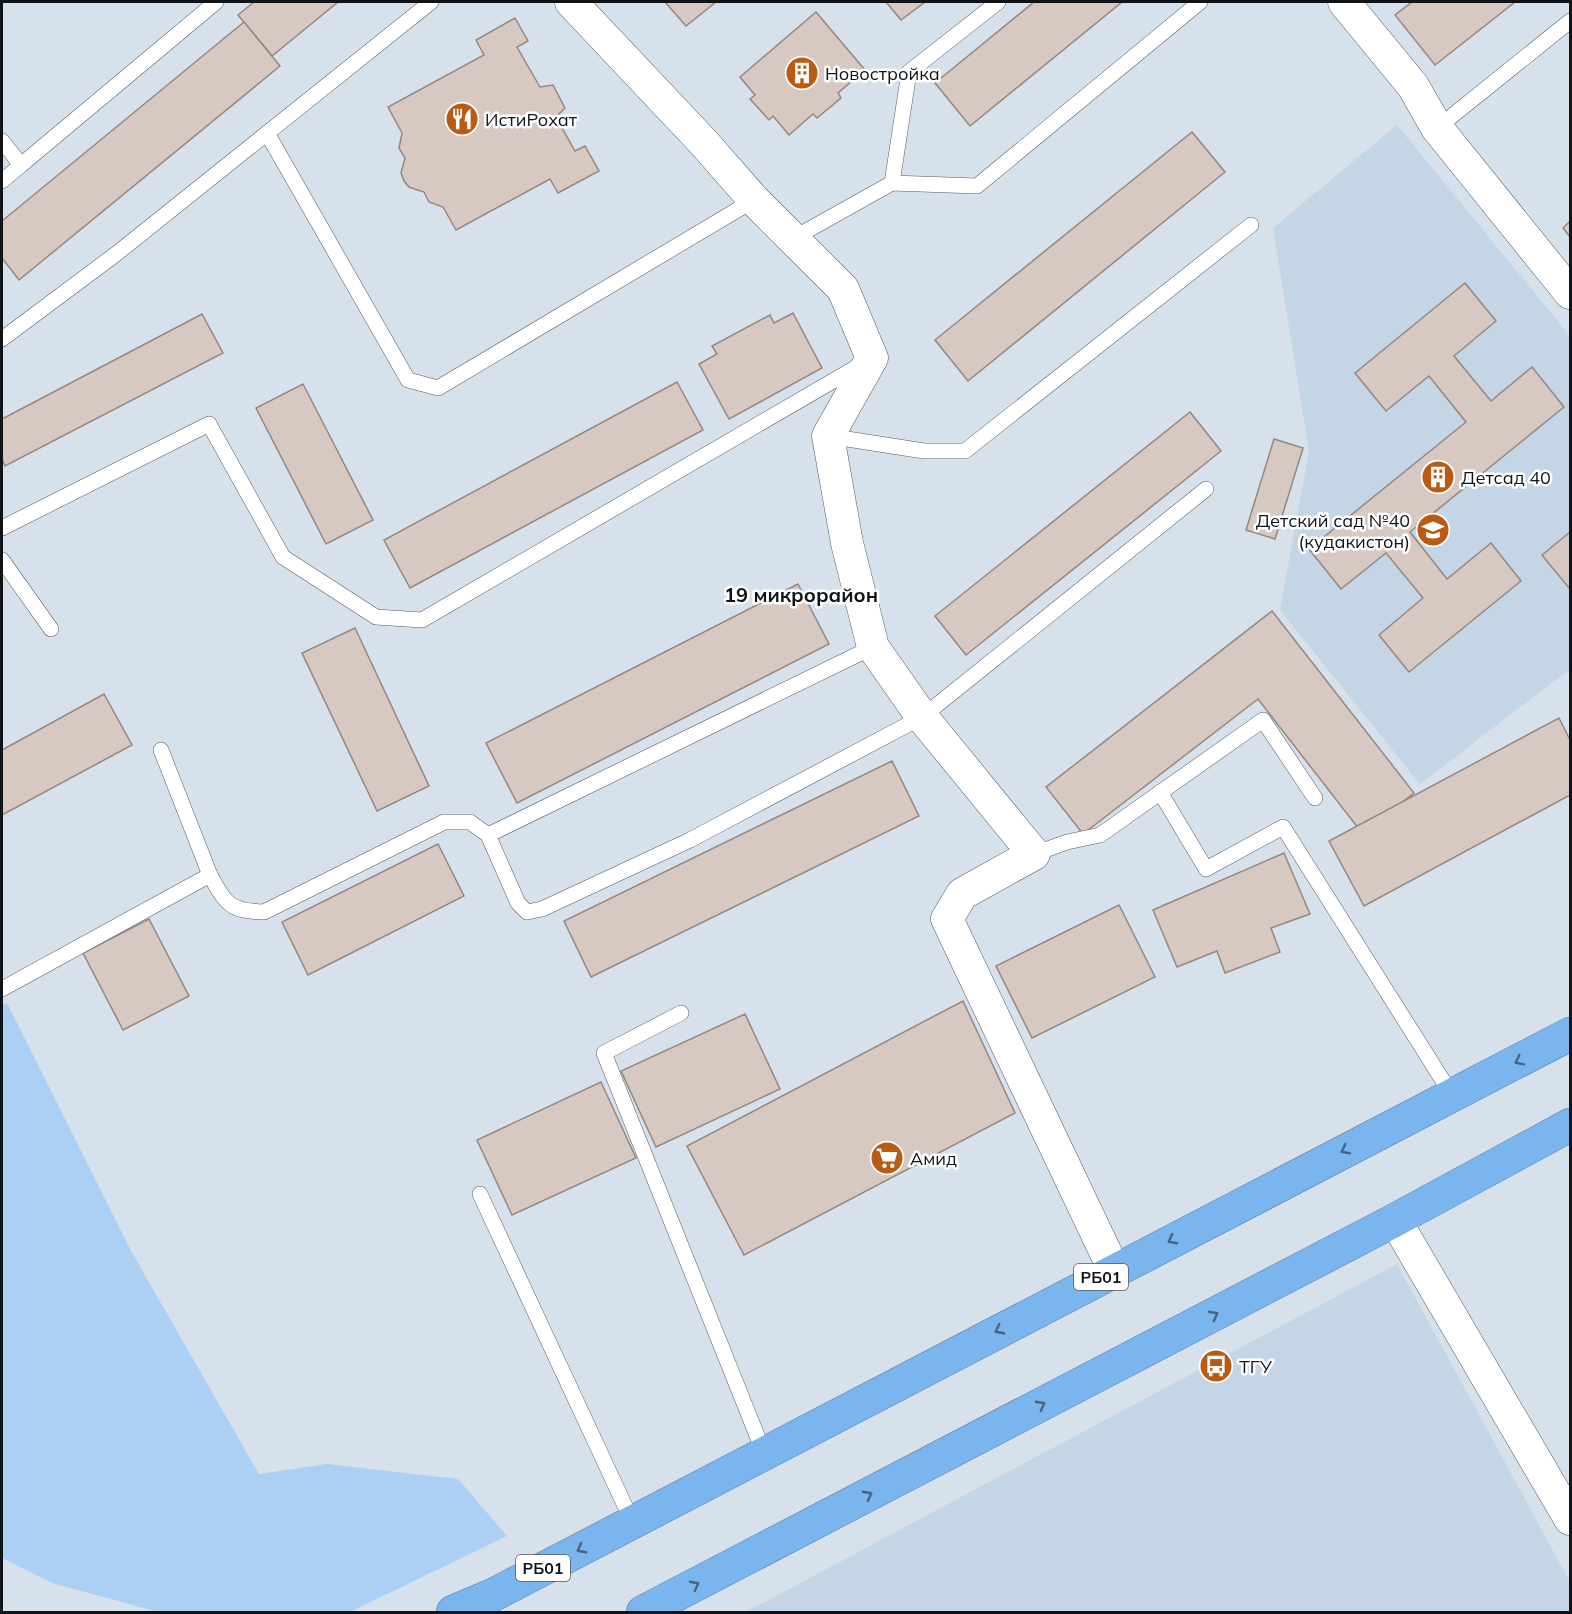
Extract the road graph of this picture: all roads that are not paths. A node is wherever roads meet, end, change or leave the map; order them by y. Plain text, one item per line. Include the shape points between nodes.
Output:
1 (216, 2) edge
2 (431, 2) edge
3 (571, 2) edge
4 (998, 2) edge
5 (1200, 2) edge
6 (1344, 2) edge
7 (1570, 21) edge
8 (1437, 128) junction
9 (267, 133) junction
10 (2, 141) edge
11 (21, 165) junction
12 (2, 181) edge
13 (892, 183) junction
14 (754, 200) junction
15 (1251, 225) dead end
16 (792, 238) junction
17 (1570, 293) edge
18 (2, 339) edge
19 (872, 358) junction
20 (828, 436) junction
21 (1206, 489) dead end
22 (2, 528) edge
23 (2, 560) edge
24 (51, 629) dead end
25 (873, 647) junction
26 (922, 717) junction
27 (161, 750) dead end
28 (1160, 792) junction
29 (1315, 798) dead end
30 (488, 835) junction
31 (1034, 854) junction
32 (210, 875) junction
33 (2, 989) edge
34 (681, 1012) dead end
35 (1570, 1034) edge
36 (1452, 1095) junction
37 (1570, 1125) edge
38 (480, 1194) dead end
39 (1395, 1220) junction
40 (1114, 1270) junction
41 (764, 1453) junction
42 (1570, 1519) edge
43 (632, 1521) junction
44 (453, 1612) edge
45 (643, 1612) edge

1 - 11 lane
2 - 9 lane
3 - 14 street
4 - 13 lane via 909,72
5 - 13 lane via 977,186
6 - 8 street via 1413,86
7 - 8 lane
8 - 17 street
9 - 14 lane via 408,380 438,388
9 - 18 lane
10 - 11 lane
11 - 12 lane
13 - 16 lane
14 - 16 street
15 - 20 lane via 965,451 924,451
16 - 19 street via 843,289
19 - 20 street
19 - 22 lane via 422,620 376,617 283,556 209,424
20 - 25 street via 847,543
21 - 26 lane
23 - 24 lane
25 - 26 street
25 - 30 lane
26 - 30 lane via 690,840 542,909 527,912 518,903
26 - 31 street
27 - 32 lane
28 - 29 lane via 1263,720
28 - 31 lane via 1100,835
28 - 36 lane via 1206,869 1283,827
30 - 32 lane via 470,822 444,822 264,912 241,911 225,903
31 - 40 street via 962,894 946,919
32 - 33 lane
34 - 41 lane via 604,1053
35 -> 36 highway, РБ01
36 -> 40 highway, РБ01
37 - 39 highway
38 - 43 lane
39 - 42 street
45 -> 39 highway
40 -> 41 highway, РБ01
41 - 43 highway, РБ01
43 -> 44 highway, РБ01

